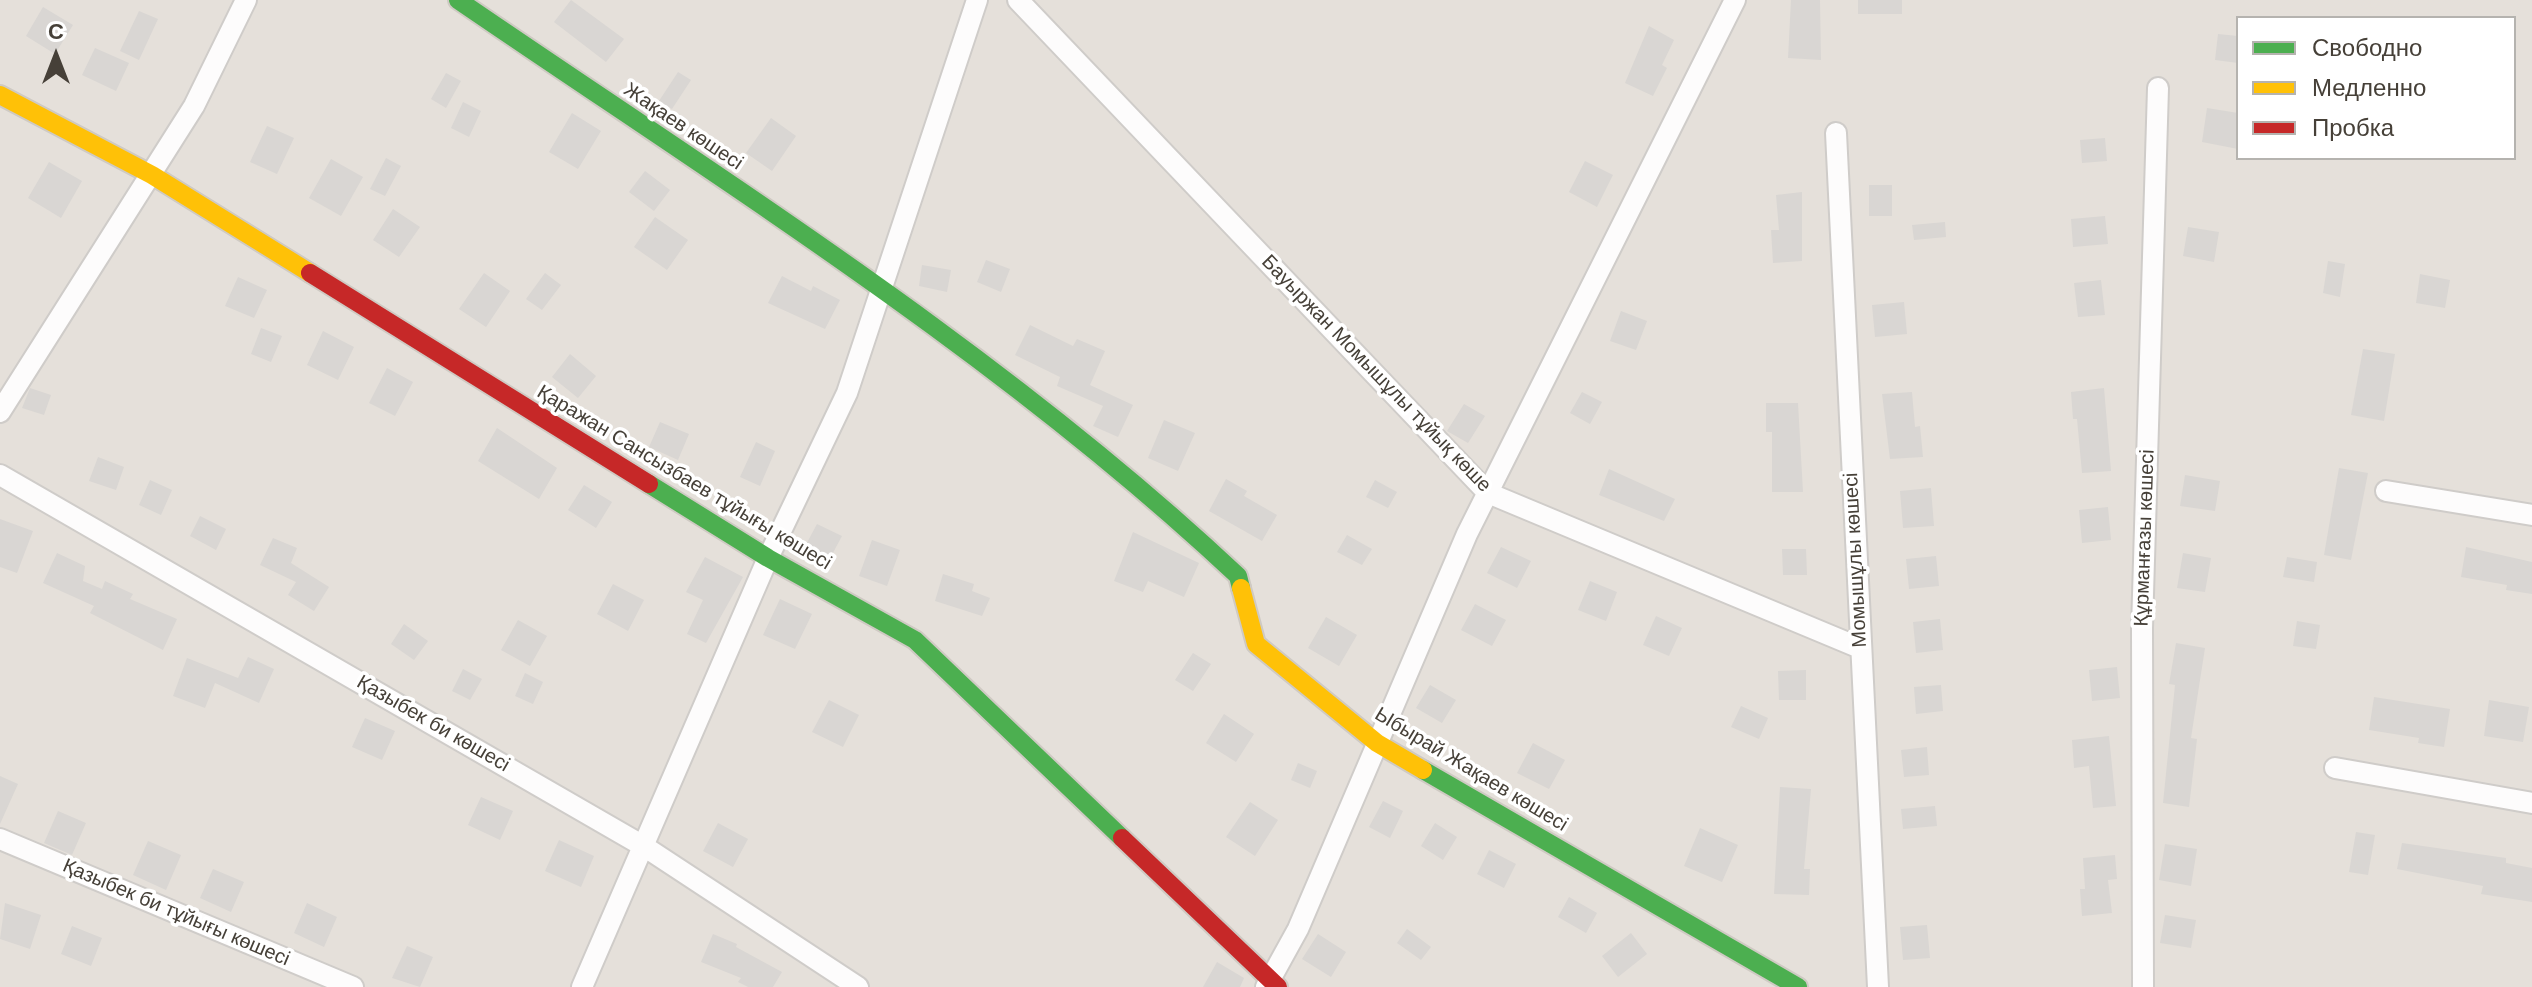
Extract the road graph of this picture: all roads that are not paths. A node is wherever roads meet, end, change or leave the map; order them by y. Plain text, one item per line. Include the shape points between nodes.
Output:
1 (246, 0) edge
2 (458, 0) edge
3 (977, 0) edge
4 (1018, 0) edge
5 (1735, 0) edge
6 (2158, 88) dead end
7 (0, 95) edge
8 (1836, 133) dead end
9 (152, 175) junction
10 (884, 291) junction
11 (0, 412) edge
12 (0, 475) edge
13 (2386, 491) dead end
14 (1488, 493) junction
15 (2532, 515) edge
16 (768, 558) junction
17 (1860, 648) junction
18 (1377, 743) junction
19 (2335, 768) dead end
20 (2532, 803) edge
21 (0, 839) edge
22 (645, 847) junction
23 (1271, 985) edge
24 (353, 987) edge
25 (582, 987) edge
26 (858, 987) edge
27 (1798, 987) edge
28 (1878, 987) edge
29 (2143, 987) edge

1 - 9 street via 194,106
2 - 10 street, Жақаев көшесі
3 - 10 street via 906,207
4 - 14 street, Бауыржан Момышұлы тұйық көше
5 - 14 street
6 - 29 street, Құрманғазы көшесі via 2142,628
7 - 9 street, Қаражан Сансызбаев тұйығы көшесі
8 - 17 street, Момышұлы көшесі
9 - 11 street
9 - 16 street, Қаражан Сансызбаев тұйығы көшесі
10 - 16 street via 847,393
10 - 18 street, Ыбырай Жақаев көшесі via 1155,498 1238,576 1256,644
12 - 22 street, Қазыбек би көшесі
13 - 15 street
14 - 17 street, Бауыржан Момышұлы тұйық көше
14 - 18 street
16 - 22 street
16 - 23 street, Қаражан Сансызбаев тұйығы көшесі via 915,640
17 - 28 street, Момышұлы көшесі
18 - 23 street
18 - 27 street, Ыбырай Жақаев көшесі
19 - 20 street
21 - 24 street, Қазыбек би тұйығы көшесі
22 - 25 street
22 - 26 street, Қазыбек би көшесі

